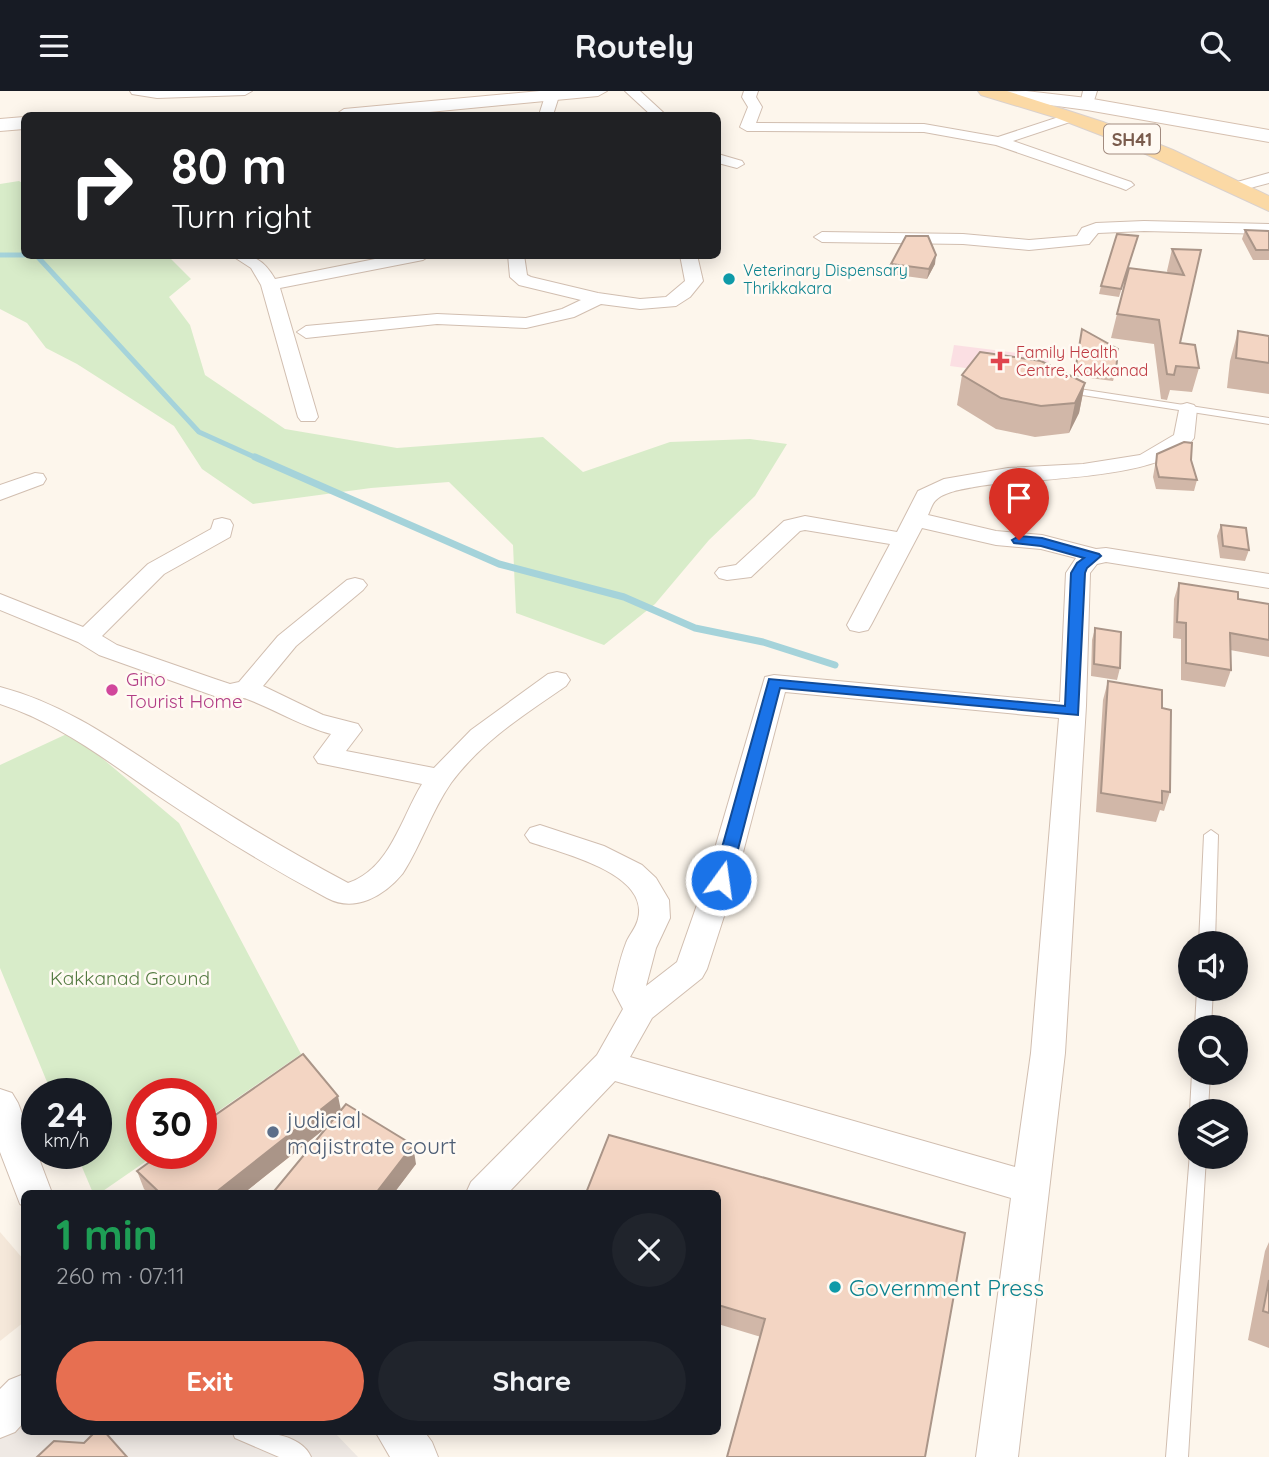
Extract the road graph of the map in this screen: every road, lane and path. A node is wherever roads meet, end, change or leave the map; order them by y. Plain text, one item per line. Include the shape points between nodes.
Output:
1 (142, 91) edge
2 (245, 91) edge
3 (254, 91) edge
4 (598, 91) edge
5 (632, 91) edge
6 (751, 91) edge
7 (989, 91) edge
8 (552, 96) junction
9 (1083, 104) edge
10 (242, 107) dead end
11 (377, 112) edge
12 (547, 112) edge
13 (656, 112) edge
14 (21, 124) edge
15 (0, 125) edge
16 (1269, 136) edge
17 (999, 141) junction
18 (721, 159) edge
19 (737, 164) dead end
20 (1269, 178) edge
21 (1126, 185) dead end
22 (1235, 187) junction
23 (1269, 205) edge
24 (1269, 229) edge
25 (822, 237) dead end
26 (247, 259) edge
27 (403, 259) edge
28 (517, 259) edge
29 (689, 259) edge
30 (270, 285) junction
31 (602, 297) junction
32 (306, 332) dead end
33 (1054, 389) edge
34 (1186, 409) junction
35 (308, 417) dead end
36 (1269, 421) edge
37 (35, 479) dead end
38 (0, 493) edge
39 (222, 525) dead end
40 (909, 530) junction
41 (1094, 556) junction
42 (727, 573) dead end
43 (1269, 581) edge
44 (355, 585) dead end
45 (0, 601) edge
46 (859, 625) dead end
47 (87, 637) junction
48 (557, 680) dead end
49 (247, 689) junction
50 (0, 695) edge
51 (1072, 711) junction
52 (440, 778) junction
53 (540, 835) dead end
54 (1211, 835) dead end
55 (1207, 931) edge
56 (640, 1009) junction
57 (609, 1065) junction
58 (0, 1103) edge
59 (1196, 1169) edge
60 (1029, 1187) junction
61 (32, 1190) edge
62 (487, 1190) edge
63 (21, 1397) edge
64 (0, 1417) edge
65 (252, 1435) edge
66 (399, 1435) edge
67 (300, 1457) edge
68 (416, 1457) edge
69 (998, 1457) edge
70 (1177, 1457) edge

1 - 2 street
3 - 10 street
4 - 8 street
5 - 13 street
6 - 17 street via 755,107 747,127 924,128
7 - 9 main road, SH41
8 - 11 street
8 - 12 street
9 - 16 street
9 - 17 street
9 - 22 main road, SH41
14 - 15 street
17 - 21 street
18 - 19 street
20 - 22 street
22 - 23 main road, SH41
24 - 25 street via 1096,228 1088,231 1083,241 1053,244
26 - 30 street via 258,265
27 - 30 street
28 - 31 street via 519,277 525,281
29 - 31 street via 694,281 675,299 646,304
30 - 35 street
31 - 32 street via 568,313 526,323 437,319
33 - 34 lane
34 - 36 lane
34 - 40 street via 1184,438 1146,461 952,484 926,496
37 - 38 street
39 - 47 street via 222,532 156,569
40 - 41 street via 1042,542
40 - 42 street via 792,526 743,572
40 - 46 street
41 - 43 street
41 - 51 street via 1078,573
44 - 49 street via 287,642
45 - 47 street
47 - 49 street via 108,650 206,685 229,692
48 - 52 street via 472,744
49 - 52 street via 314,721 348,730 328,757
50 - 52 street via 77,726 190,804 346,895 384,875
51 - 56 street via 774,683 714,904 691,969
51 - 60 street via 1048,1053
53 - 56 street via 635,873 652,893 654,917 641,944 629,990
54 - 55 lane
56 - 57 street
57 - 60 street
57 - 62 street
58 - 61 street
59 - 70 lane
60 - 69 street
63 - 64 street
65 - 67 lane
66 - 68 street

